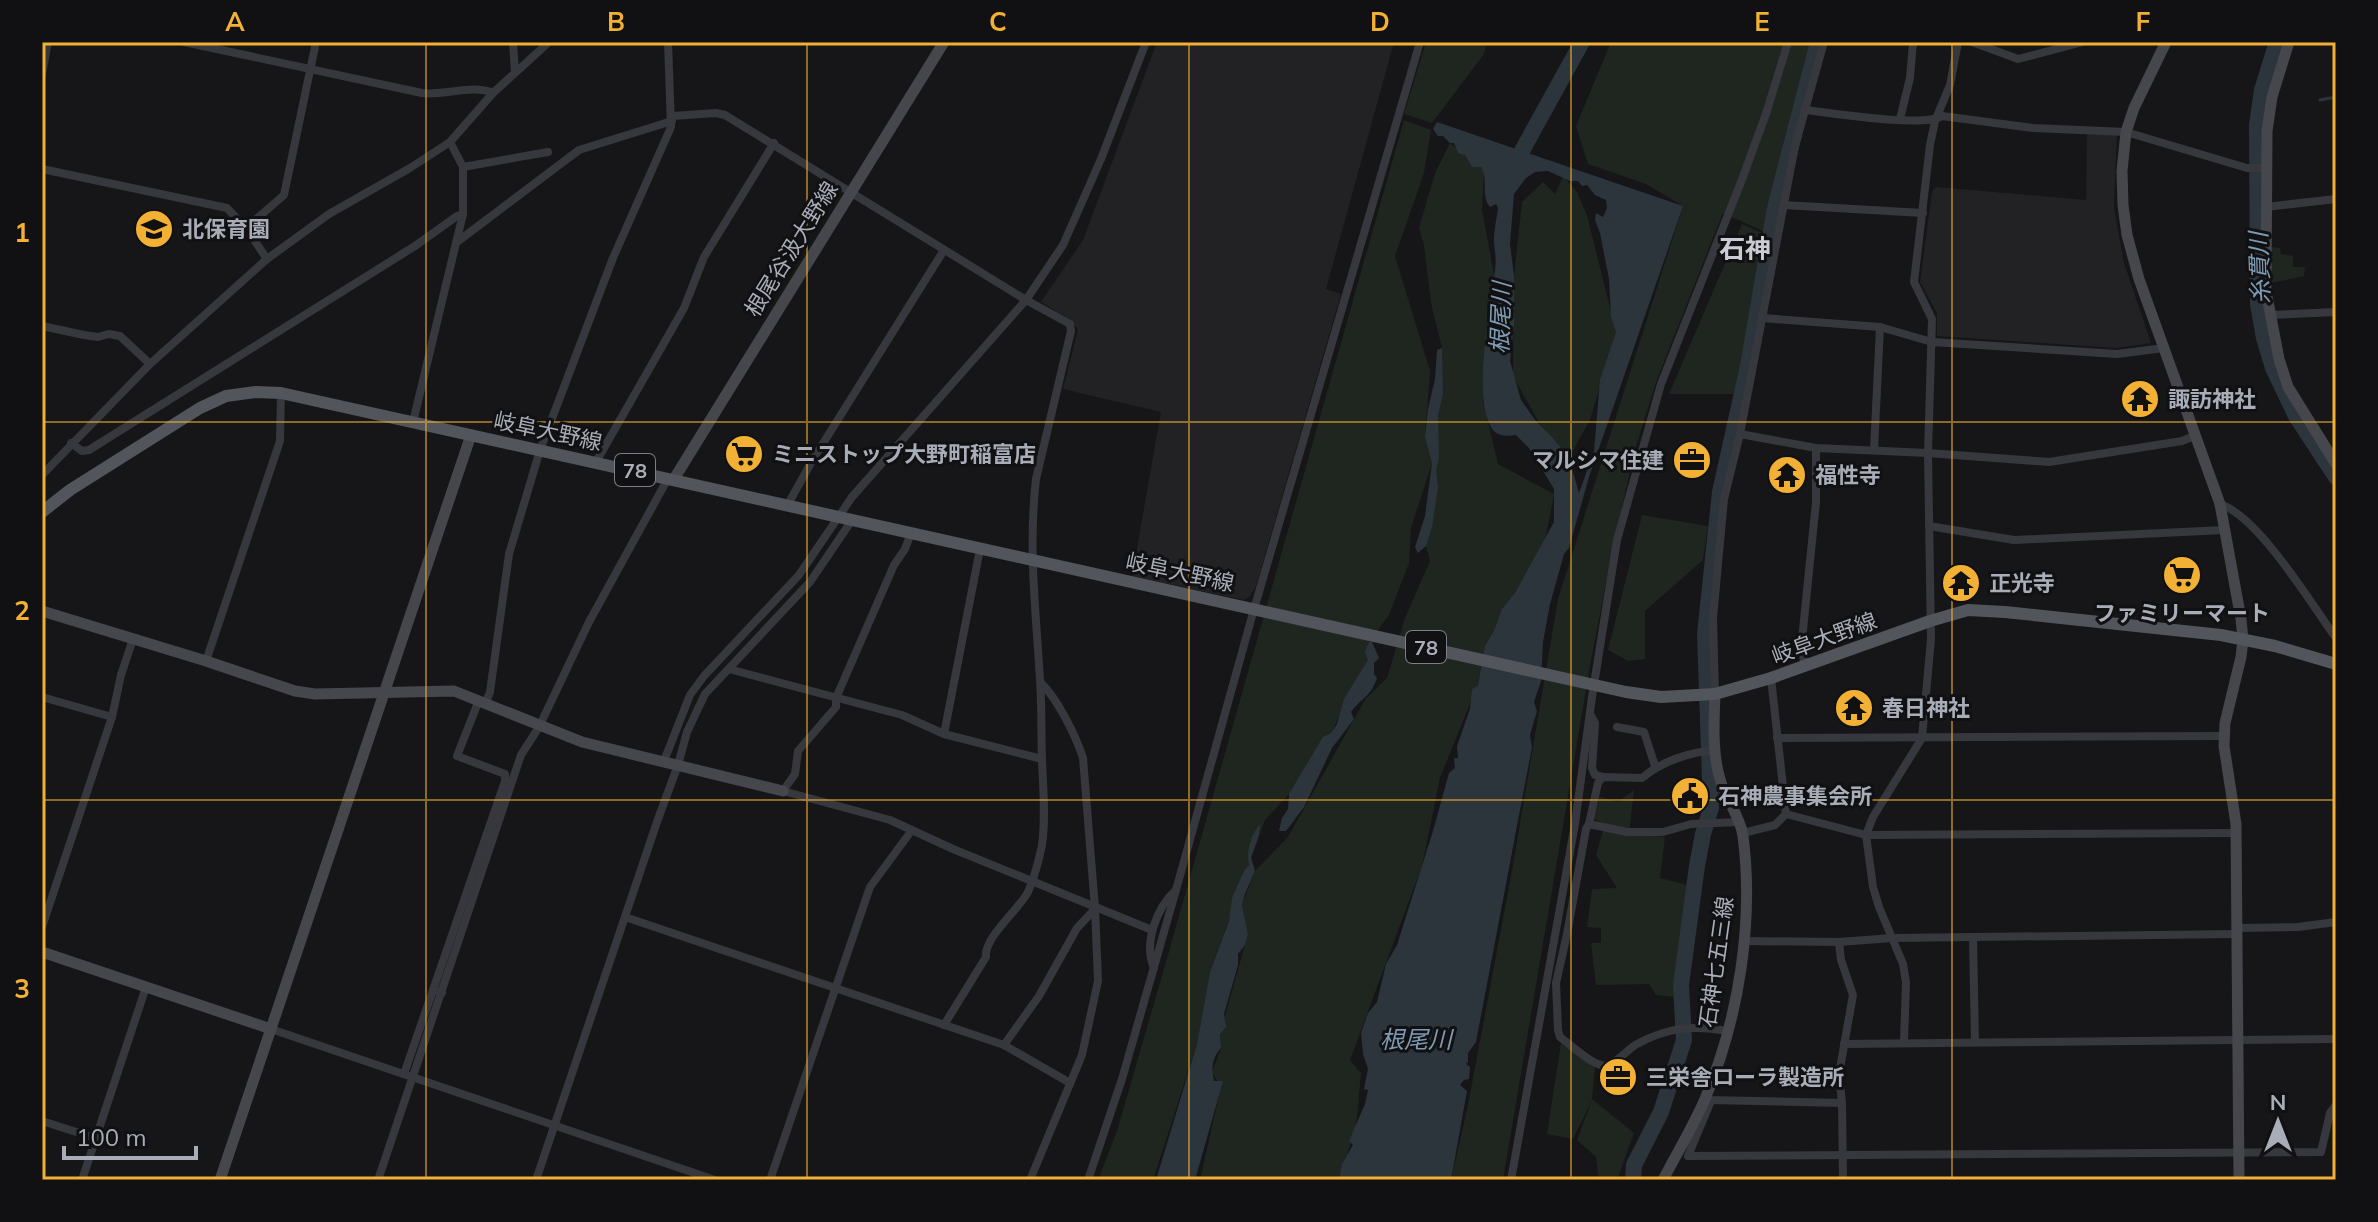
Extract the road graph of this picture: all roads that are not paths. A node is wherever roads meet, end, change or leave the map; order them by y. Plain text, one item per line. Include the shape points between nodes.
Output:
1 (48, 42) edge
2 (187, 42) edge
3 (316, 42) edge
4 (513, 42) edge
5 (549, 42) edge
6 (668, 42) edge
7 (944, 42) edge
8 (1146, 42) edge
9 (1420, 42) edge
10 (1788, 42) edge
11 (1824, 42) edge
12 (1913, 42) edge
13 (1958, 42) edge
14 (1972, 42) edge
15 (2083, 42) edge
16 (2166, 42) edge
17 (2289, 42) edge
18 (185, 54) dead end
19 (310, 70) junction
20 (515, 72) junction
21 (42, 74) edge
22 (493, 93) junction
23 (1805, 110) junction
24 (672, 119) junction
25 (1900, 119) junction
26 (1935, 121) junction
27 (2126, 132) junction
28 (450, 142) junction
29 (774, 143) junction
30 (548, 152) dead end
31 (463, 167) junction
32 (2259, 168) junction
33 (42, 169) edge
34 (850, 192) junction
35 (2336, 199) edge
36 (1784, 205) junction
37 (2265, 207) junction
38 (1923, 213) junction
39 (463, 214) junction
40 (246, 228) junction
41 (457, 242) junction
42 (944, 250) junction
43 (267, 259) junction
44 (1026, 300) junction
45 (2336, 312) edge
46 (2269, 315) junction
47 (1762, 318) junction
48 (42, 326) edge
49 (1880, 327) junction
50 (1932, 342) junction
51 (2164, 348) junction
52 (150, 364) junction
53 (281, 393) junction
54 (413, 422) junction
55 (1740, 434) junction
56 (471, 435) junction
57 (2194, 436) junction
58 (71, 443) junction
59 (1816, 448) junction
60 (540, 450) junction
61 (1874, 450) junction
62 (1928, 453) junction
63 (596, 462) junction
64 (2336, 464) edge
65 (42, 475) edge
66 (674, 479) junction
67 (2220, 504) junction
68 (787, 506) junction
69 (42, 512) edge
70 (837, 517) junction
71 (852, 520) junction
72 (1929, 526) junction
73 (2224, 530) junction
74 (911, 533) junction
75 (980, 549) junction
76 (1031, 560) junction
77 (42, 611) edge
78 (1261, 611) junction
79 (1930, 621) junction
80 (2336, 638) edge
81 (133, 639) junction
82 (2243, 640) junction
83 (206, 661) junction
84 (1804, 664) junction
85 (2336, 664) edge
86 (729, 669) junction
87 (1771, 678) junction
88 (1041, 683) junction
89 (1589, 683) junction
90 (385, 692) junction
91 (1709, 695) junction
92 (42, 697) edge
93 (836, 698) junction
94 (482, 701) junction
95 (1590, 713) junction
96 (112, 717) junction
97 (539, 727) junction
98 (1617, 727) dead end
99 (944, 734) junction
100 (2224, 736) junction
101 (1777, 738) junction
102 (1922, 738) junction
103 (1710, 751) junction
104 (1042, 759) junction
105 (664, 761) junction
106 (678, 765) junction
107 (1655, 766) junction
108 (1603, 777) junction
109 (508, 782) junction
110 (783, 791) junction
111 (1786, 814) junction
112 (1589, 824) junction
113 (1741, 828) junction
114 (912, 830) junction
115 (2236, 833) junction
116 (1866, 835) junction
117 (1032, 881) junction
118 (1176, 890) junction
119 (1095, 908) junction
120 (625, 917) junction
121 (2336, 922) edge
122 (42, 927) edge
123 (1152, 930) junction
124 (2237, 931) junction
125 (1973, 937) junction
126 (1892, 938) junction
127 (1743, 941) junction
128 (1839, 942) junction
129 (42, 952) edge
130 (1154, 968) junction
131 (146, 987) junction
132 (835, 988) junction
133 (438, 992) junction
134 (944, 1025) junction
135 (271, 1029) junction
136 (1727, 1031) junction
137 (2336, 1039) edge
138 (2238, 1040) junction
139 (1904, 1042) junction
140 (1975, 1042) junction
141 (1844, 1044) junction
142 (1004, 1045) junction
143 (404, 1074) junction
144 (414, 1078) junction
145 (1070, 1083) junction
146 (1708, 1100) junction
147 (1842, 1103) junction
148 (2336, 1105) edge
149 (42, 1121) edge
150 (554, 1126) junction
151 (95, 1138) junction
152 (2239, 1152) junction
153 (1842, 1155) junction
154 (82, 1180) edge
155 (220, 1180) edge
156 (378, 1180) edge
157 (536, 1180) edge
158 (715, 1180) edge
159 (770, 1180) edge
160 (1030, 1180) edge
161 (1088, 1180) edge
162 (1511, 1180) edge
163 (1663, 1180) edge
164 (1843, 1180) edge
165 (2239, 1180) edge

1 - 21 street
2 - 18 street
2 - 19 street
3 - 19 street
4 - 20 street
5 - 20 street
6 - 24 street
7 - 34 street, 根尾谷汲大野線
8 - 44 street via 1081,208
9 - 78 street
10 - 89 street via 1741,182 1666,368 1617,540
11 - 23 street
12 - 25 street
13 - 26 street via 1950,85
14 - 15 street via 2018,59
16 - 27 street
17 - 32 street
19 - 22 street via 422,93
19 - 40 street via 284,195
20 - 22 street
22 - 28 street
23 - 25 street
23 - 36 street
24 - 29 street via 725,115
24 - 41 street via 579,150
24 - 60 street
25 - 26 street
26 - 27 street via 1942,116 2033,128
26 - 38 street
27 - 32 street
27 - 51 street via 2122,171 2127,235
28 - 31 street
28 - 43 street via 329,214
29 - 34 street
29 - 63 street via 704,257 684,308
30 - 31 street
31 - 39 street
32 - 37 street
33 - 40 street via 227,208
34 - 42 street
34 - 66 street, 根尾谷汲大野線
35 - 37 street
36 - 38 street
36 - 47 street
37 - 46 street
38 - 50 street via 1914,282 1932,319
39 - 41 street
39 - 58 street via 89,450
40 - 43 street
41 - 54 street
42 - 44 street
42 - 68 street
43 - 52 street
44 - 70 street
44 - 76 street via 1070,324 1071,331 1036,479
45 - 46 street
46 - 64 street via 2288,387
47 - 49 street
47 - 55 street
48 - 52 street via 120,336
49 - 50 street
49 - 61 street
50 - 51 street via 2117,354
50 - 62 street
51 - 57 street
52 - 58 street
53 - 54 main road, 岐阜大野線 / 78
53 - 69 main road, 岐阜大野線 / 78 via 226,396 200,408
53 - 83 street via 280,441
54 - 56 main road, 岐阜大野線 / 78
55 - 59 street
55 - 91 street via 1724,499
56 - 60 main road, 岐阜大野線 / 78
56 - 90 street
57 - 62 street via 2049,462
57 - 67 street
58 - 65 street
59 - 61 street
59 - 84 street
60 - 63 main road, 岐阜大野線 / 78
60 - 94 street via 509,554 490,692
61 - 62 street
62 - 72 street
63 - 66 main road, 岐阜大野線 / 78
66 - 68 main road, 岐阜大野線 / 78
66 - 97 street via 666,482 594,612
67 - 73 street
67 - 80 street via 2234,508 2271,546
68 - 70 main road, 岐阜大野線 / 78
70 - 71 main road, 岐阜大野線 / 78
70 - 105 street via 799,575 690,695
71 - 74 main road, 岐阜大野線 / 78
71 - 86 street via 810,582
72 - 73 street via 2014,540
72 - 79 street
73 - 82 street
74 - 75 main road, 岐阜大野線 / 78
74 - 93 street
75 - 76 main road, 岐阜大野線 / 78
75 - 99 street
76 - 78 main road, 岐阜大野線 / 78
76 - 88 street
77 - 81 street
78 - 89 main road, 岐阜大野線 / 78
78 - 118 street
79 - 82 main road, 岐阜大野線 / 78 via 1968,610 2005,612
79 - 84 main road, 岐阜大野線 / 78
79 - 102 street
81 - 83 street
81 - 96 street
82 - 85 main road, 岐阜大野線 / 78
82 - 100 street
83 - 90 street via 295,691
84 - 87 main road, 岐阜大野線 / 78
86 - 93 street
86 - 106 street via 705,694
87 - 91 main road, 岐阜大野線 / 78
87 - 101 street
88 - 104 street
88 - 119 street via 1083,758
89 - 91 main road, 岐阜大野線 / 78 via 1661,697
89 - 95 street
90 - 94 street via 454,691
90 - 135 street
91 - 103 street, 石神七五三線 via 1714,724
92 - 96 street
93 - 99 street via 902,715
93 - 110 street via 836,707 798,751 795,774
94 - 97 street
94 - 109 street via 457,756 505,774
95 - 108 street via 1595,723 1592,768
95 - 162 street
96 - 122 street
97 - 105 street
97 - 109 street
98 - 107 street via 1644,732
99 - 104 street
100 - 102 street
100 - 115 street
101 - 102 street
101 - 111 street
102 - 116 street
103 - 107 street
103 - 113 street, 石神七五三線
104 - 117 street via 1042,847
105 - 106 street
106 - 110 street
106 - 120 street
107 - 108 street via 1642,778
108 - 112 street
109 - 133 street
110 - 114 street
111 - 113 street via 1775,825
111 - 116 street
112 - 113 street via 1627,832 1663,832 1691,824
112 - 136 street via 1556,983 1560,1037 1608,1066 1636,1044 1673,1029
113 - 127 street, 石神七五三線 via 1747,894
114 - 117 street
114 - 132 street via 870,887
115 - 116 street
115 - 124 street
116 - 126 street via 1873,887
117 - 119 street
117 - 134 street via 992,938
118 - 123 street
118 - 130 street
119 - 123 street
119 - 142 street
119 - 145 street via 1098,981 1082,1055
120 - 132 street
120 - 150 street
121 - 124 street
123 - 130 street
124 - 125 street
124 - 138 street
125 - 126 street
125 - 140 street
126 - 128 street
126 - 139 street via 1906,982
127 - 128 street
127 - 136 street, 石神七五三線
128 - 141 street via 1853,995
129 - 131 street
130 - 161 street
131 - 135 street
131 - 151 street
132 - 134 street
132 - 159 street
133 - 143 street
133 - 144 street
134 - 142 street
135 - 143 street
135 - 155 street
136 - 146 street, 石神七五三線
137 - 138 street
138 - 140 street
138 - 152 street
139 - 140 street
139 - 141 street
141 - 147 street
142 - 145 street
143 - 144 street
144 - 150 street
144 - 156 street
145 - 160 street
146 - 147 street
146 - 153 street via 1688,1156
146 - 163 street, 石神七五三線
147 - 153 street
148 - 152 street via 2321,1152
149 - 151 street
150 - 157 street
150 - 158 street
151 - 154 street
152 - 153 street
152 - 165 street
153 - 164 street

